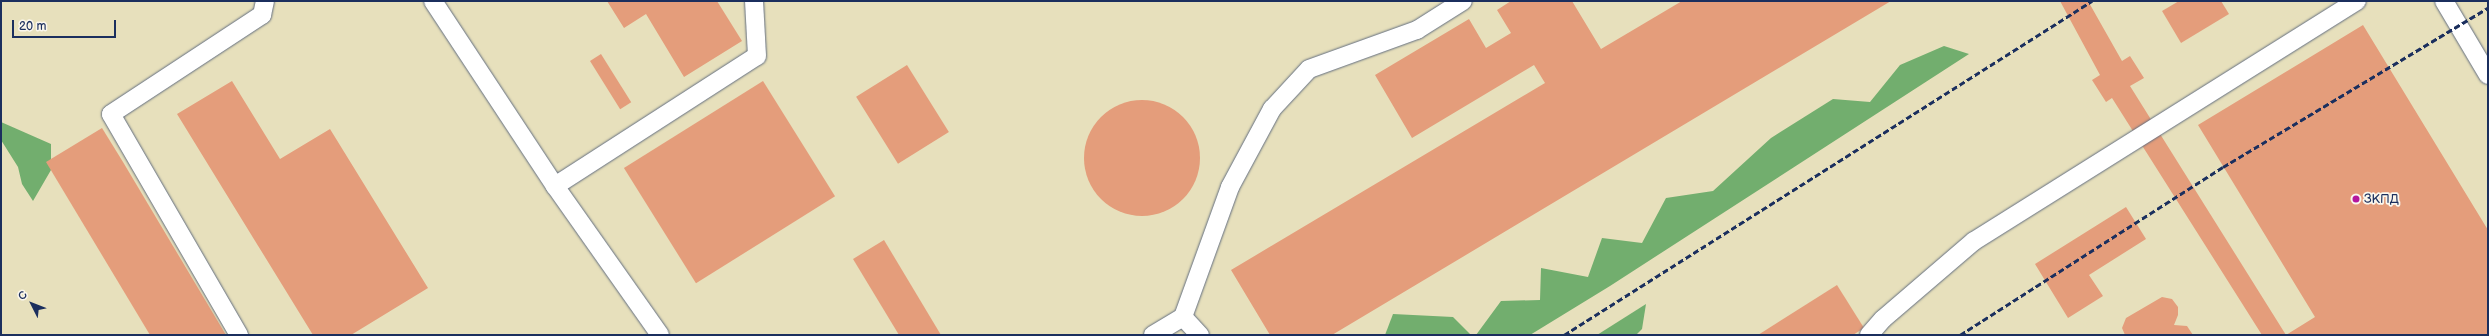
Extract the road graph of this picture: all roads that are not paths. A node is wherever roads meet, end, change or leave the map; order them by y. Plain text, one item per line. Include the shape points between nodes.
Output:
1 (265, 1) edge
2 (433, 1) edge
3 (754, 1) edge
4 (1463, 1) edge
5 (2357, 1) edge
6 (2444, 1) edge
7 (2488, 75) edge
8 (555, 186) junction
9 (1184, 317) junction
10 (239, 335) edge
11 (660, 335) edge
12 (1153, 335) edge
13 (1200, 335) edge
14 (1869, 335) edge

1 - 10 lane via 262,15 111,114
2 - 8 lane
3 - 8 lane via 757,56
4 - 9 lane via 1417,30 1309,69 1272,109 1230,187
5 - 14 lane via 1974,241 1883,319
6 - 7 lane
8 - 11 lane
9 - 12 lane
9 - 13 lane

